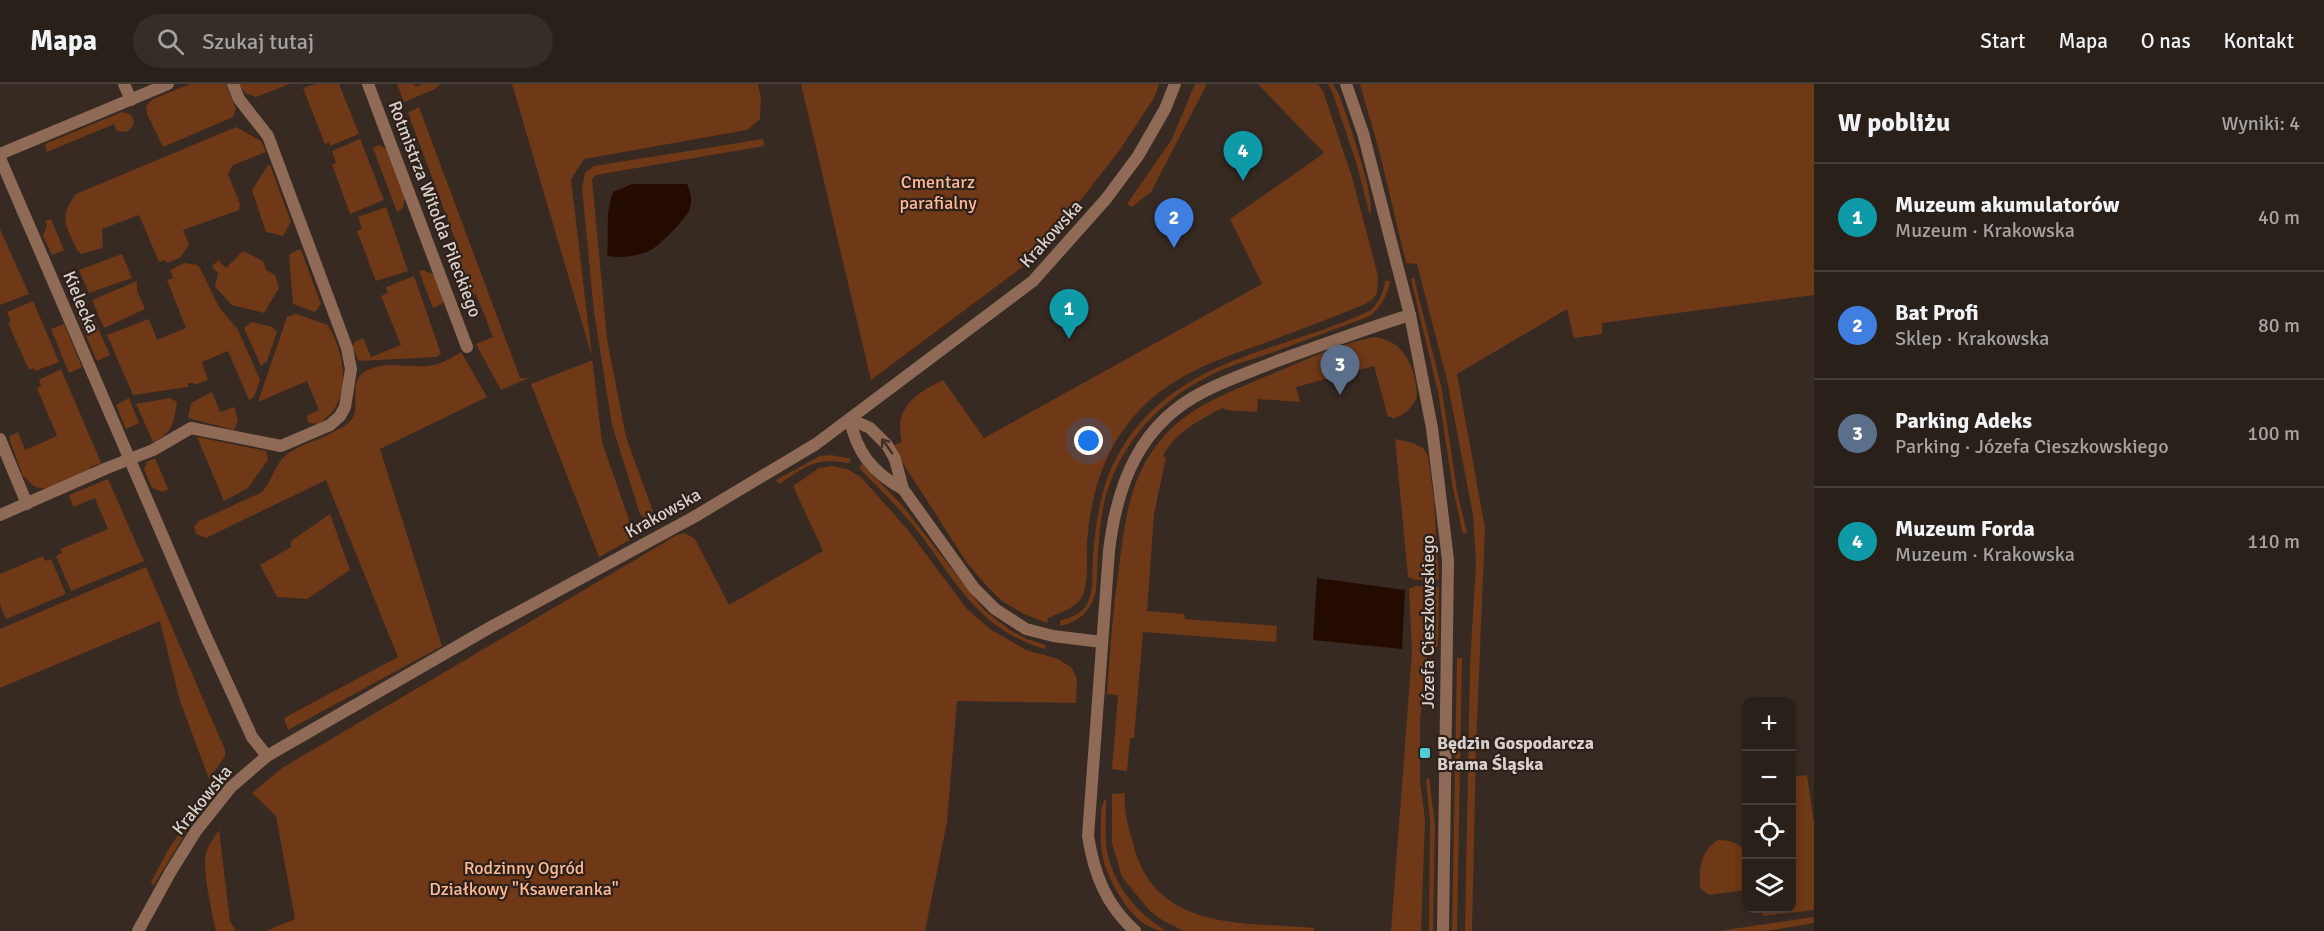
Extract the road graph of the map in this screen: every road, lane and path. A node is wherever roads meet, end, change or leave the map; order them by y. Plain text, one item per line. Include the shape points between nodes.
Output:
1 (124, 84) edge
2 (168, 84) edge
3 (233, 84) edge
4 (368, 84) edge
5 (1174, 84) edge
6 (1346, 84) edge
7 (131, 100) junction
8 (0, 156) edge
9 (1410, 315) junction
10 (467, 347) dead end
11 (850, 419) junction
12 (0, 439) edge
13 (130, 460) junction
14 (903, 489) junction
15 (27, 504) junction
16 (0, 515) edge
17 (1102, 642) junction
18 (267, 756) junction
19 (138, 931) edge
20 (1135, 931) edge
21 (1443, 931) edge

1 - 7 street
2 - 7 street
3 - 13 street via 239,99 268,136 347,348 351,369 345,407 330,425 281,446 191,428
4 - 10 street, Rotmistrza Witolda Pileckiego
5 - 11 street, Krakowska via 1165,109 1138,156 1047,267
6 - 9 street, Józefa Cieszkowskiego via 1363,133
7 - 8 street
8 - 13 street, Kielecka
9 - 17 street via 1330,341 1204,391 1161,423 1134,458 1118,496
9 - 21 street, Józefa Cieszkowskiego via 1432,428 1448,560
11 - 14 street via 854,439 865,459
14 -> 11 street via 887,445 870,428
11 - 18 street, Krakowska via 694,518 489,628
12 - 15 street
13 - 15 street
13 - 18 street, Kielecka via 233,697 252,737
14 - 17 street via 974,588 995,609 1026,628
15 - 16 street
17 - 20 street via 1088,836 1103,891
18 - 19 street, Krakowska via 231,787 196,831

